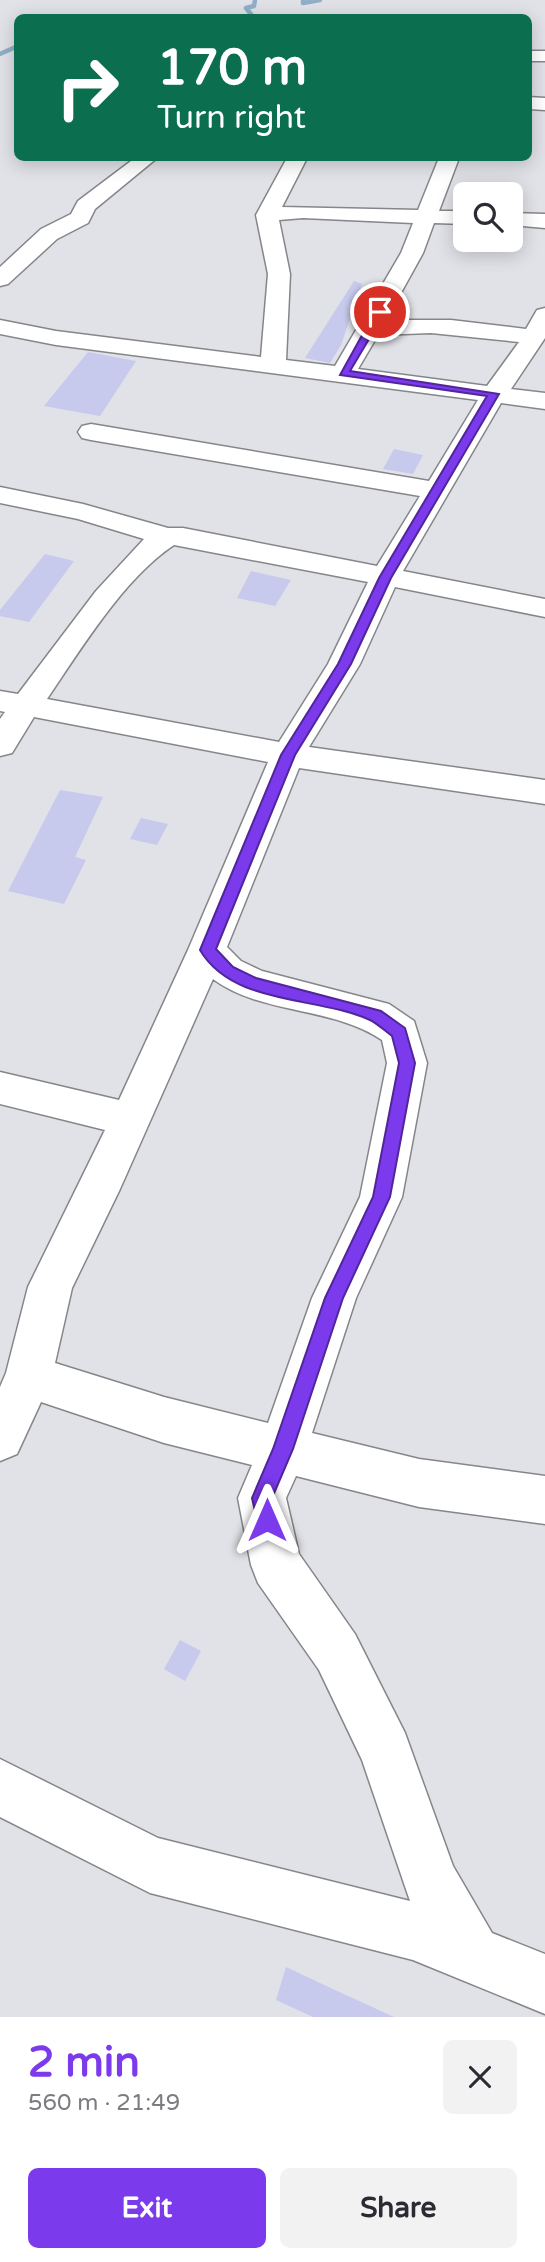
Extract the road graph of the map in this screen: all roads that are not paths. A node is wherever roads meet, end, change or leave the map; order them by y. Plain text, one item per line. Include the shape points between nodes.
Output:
1 (143, 161) edge
2 (295, 161) edge
3 (448, 161) edge
4 (267, 215) junction
5 (424, 217) junction
6 (453, 218) edge
7 (523, 220) edge
8 (545, 221) edge
9 (0, 279) edge
10 (539, 326) edge
11 (0, 327) edge
12 (370, 328) junction
13 (273, 364) junction
14 (344, 373) junction
15 (494, 394) junction
16 (545, 401) edge
17 (91, 432) dead end
18 (436, 491) junction
19 (0, 495) edge
20 (167, 537) junction
21 (385, 578) junction
22 (545, 608) edge
23 (12, 703) edge
24 (0, 745) edge
25 (288, 755) junction
26 (545, 792) edge
27 (207, 950) junction
28 (0, 1088) edge
29 (130, 1119) junction
30 (29, 1376) junction
31 (0, 1438) edge
32 (283, 1449) junction
33 (545, 1500) edge
34 (0, 1787) edge
35 (472, 1955) junction
36 (545, 1984) edge

1 - 9 street via 86,206 80,218 49,234
2 - 4 street
3 - 5 street
4 - 5 street
4 - 13 street via 279,274
5 - 6 street
5 - 12 street via 412,253
7 - 8 street
10 - 12 street
10 - 15 street
11 - 13 street via 55,338
12 - 14 street
13 - 14 street
14 - 15 street
15 - 16 street
15 - 18 street
17 - 18 street
18 - 21 street
19 - 20 street via 83,512
20 - 21 street
20 - 23 street via 151,547
21 - 22 street
21 - 25 street via 344,664
23 - 24 street
23 - 25 street
25 - 26 street
25 - 27 street
27 - 29 street
27 - 32 street via 228,971 252,983 375,1015 400,1032 407,1063 381,1197 334,1298
28 - 29 street
29 - 30 street via 50,1287
30 - 31 street
30 - 32 street via 164,1420
32 - 33 street via 419,1482
32 - 35 street via 262,1498 276,1565 337,1652 386,1752 430,1881
34 - 35 street via 150,1865 413,1931
35 - 36 street

